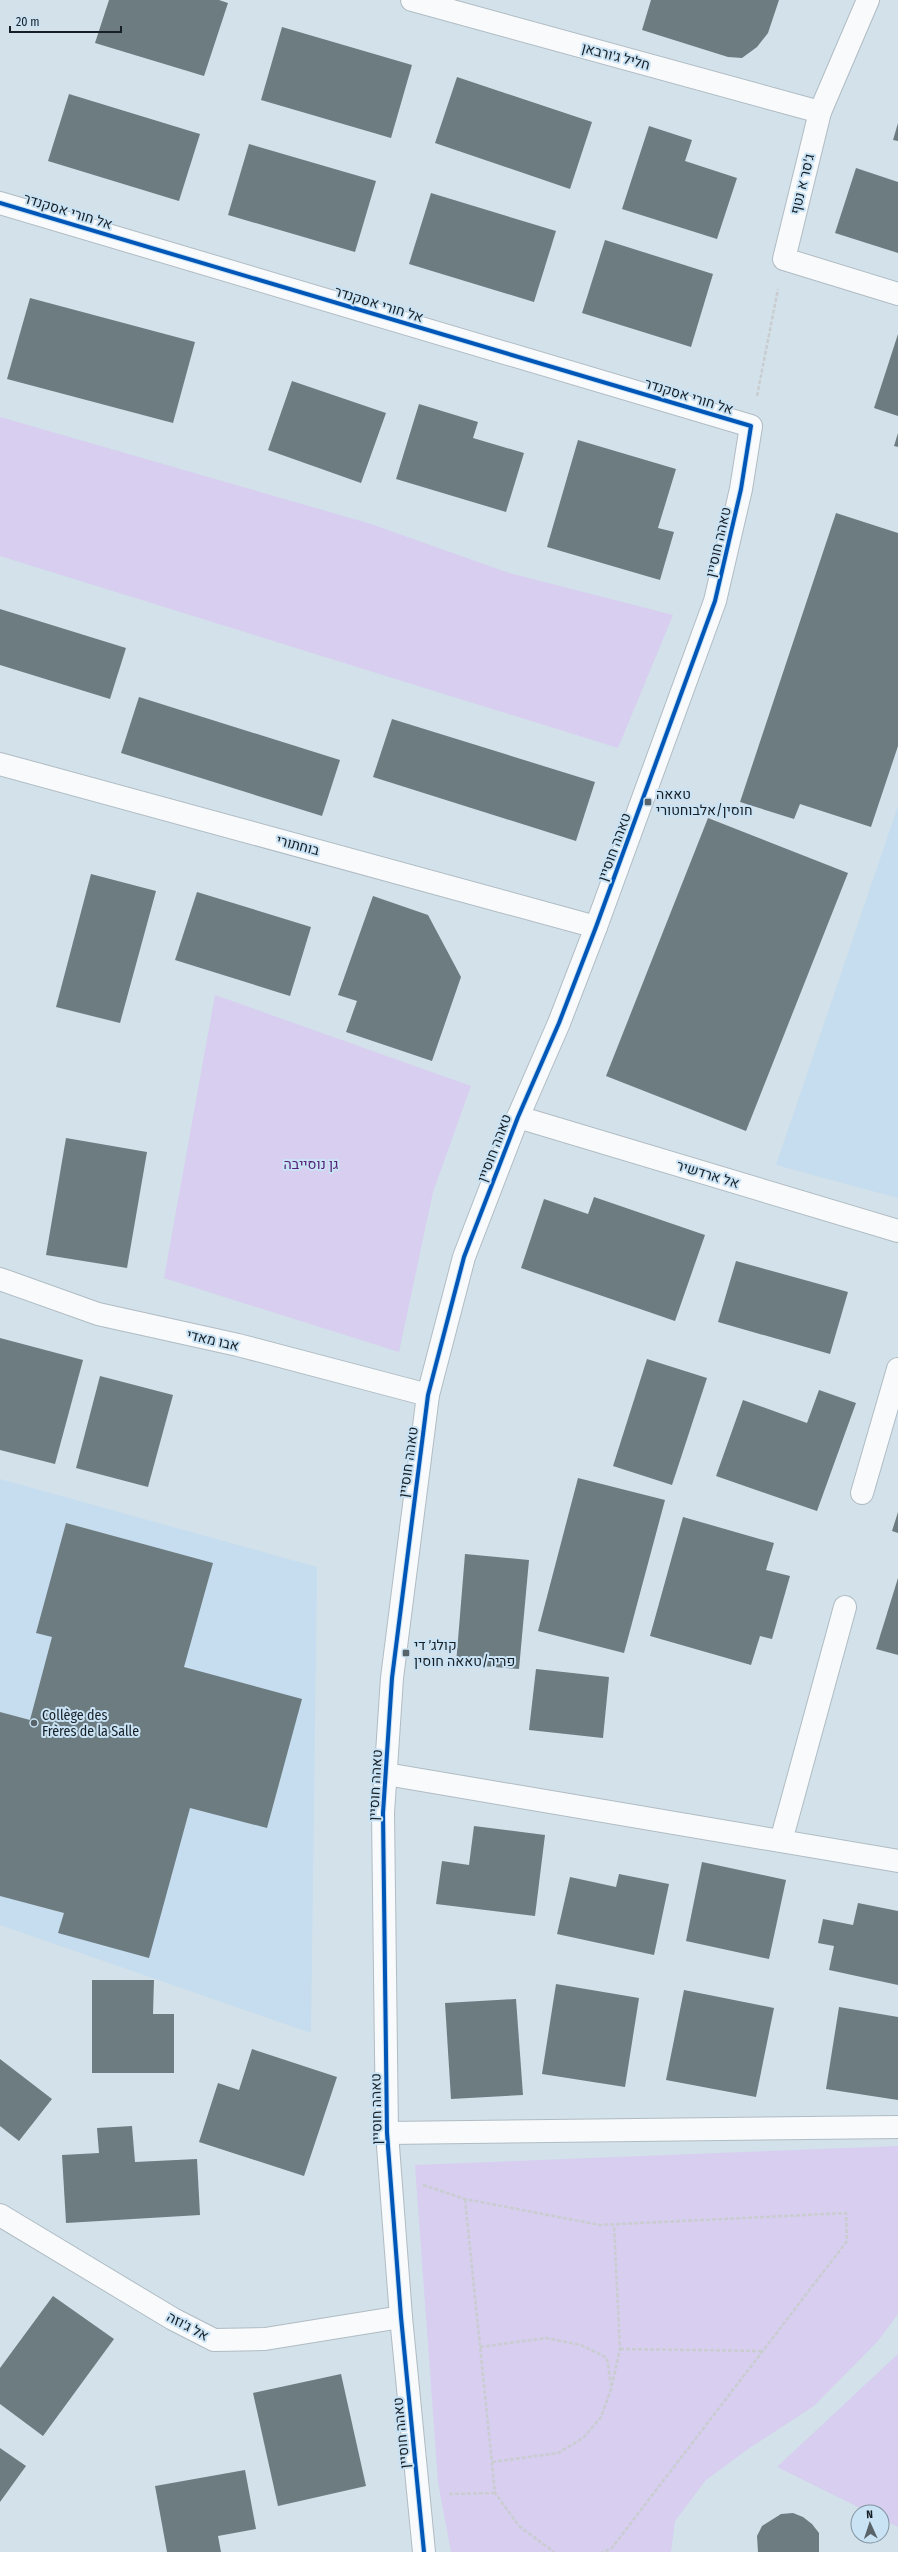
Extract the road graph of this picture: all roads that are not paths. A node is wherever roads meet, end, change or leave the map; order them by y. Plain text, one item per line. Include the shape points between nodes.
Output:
1 (412, 0) edge
2 (868, 0) edge
3 (820, 112) junction
4 (0, 203) edge
5 (898, 294) edge
6 (752, 426) joint
7 (0, 764) edge
8 (596, 927) junction
9 (518, 1117) junction
10 (898, 1231) edge
11 (0, 1279) edge
12 (898, 1369) edge
13 (428, 1396) junction
14 (862, 1493) dead end
15 (845, 1607) dead end
16 (386, 1774) junction
17 (781, 1841) junction
18 (898, 1861) edge
19 (898, 2127) edge
20 (387, 2133) junction
21 (0, 2215) edge
22 (401, 2317) junction
23 (424, 2552) edge

1 - 3 street, חליל ג'ורבאן
2 - 3 street, ג'סר א נטף
3 - 5 street, ג'סר א נטף via 784,259
4 - 6 street, אל חורי אסקנדר
6 - 8 street, טאהה חוסיין via 741,489 715,602
7 - 8 street, בוחתורי
8 - 9 street, טאהה חוסיין via 559,1023
9 - 10 street, אל ארדשיר
9 - 13 street, טאהה חוסיין via 464,1258
11 - 13 street, אבו מאדי via 98,1314 238,1345
12 - 14 street
13 - 16 street, טאהה חוסיין via 392,1678
15 - 17 street
16 - 17 street
16 - 20 street, טאהה חוסיין via 383,1813
17 - 18 street
19 - 20 street
20 - 22 street, טאהה חוסיין
21 - 22 street, אל ג'וזה via 173,2319 214,2340 265,2340
22 - 23 street, טאהה חוסיין

